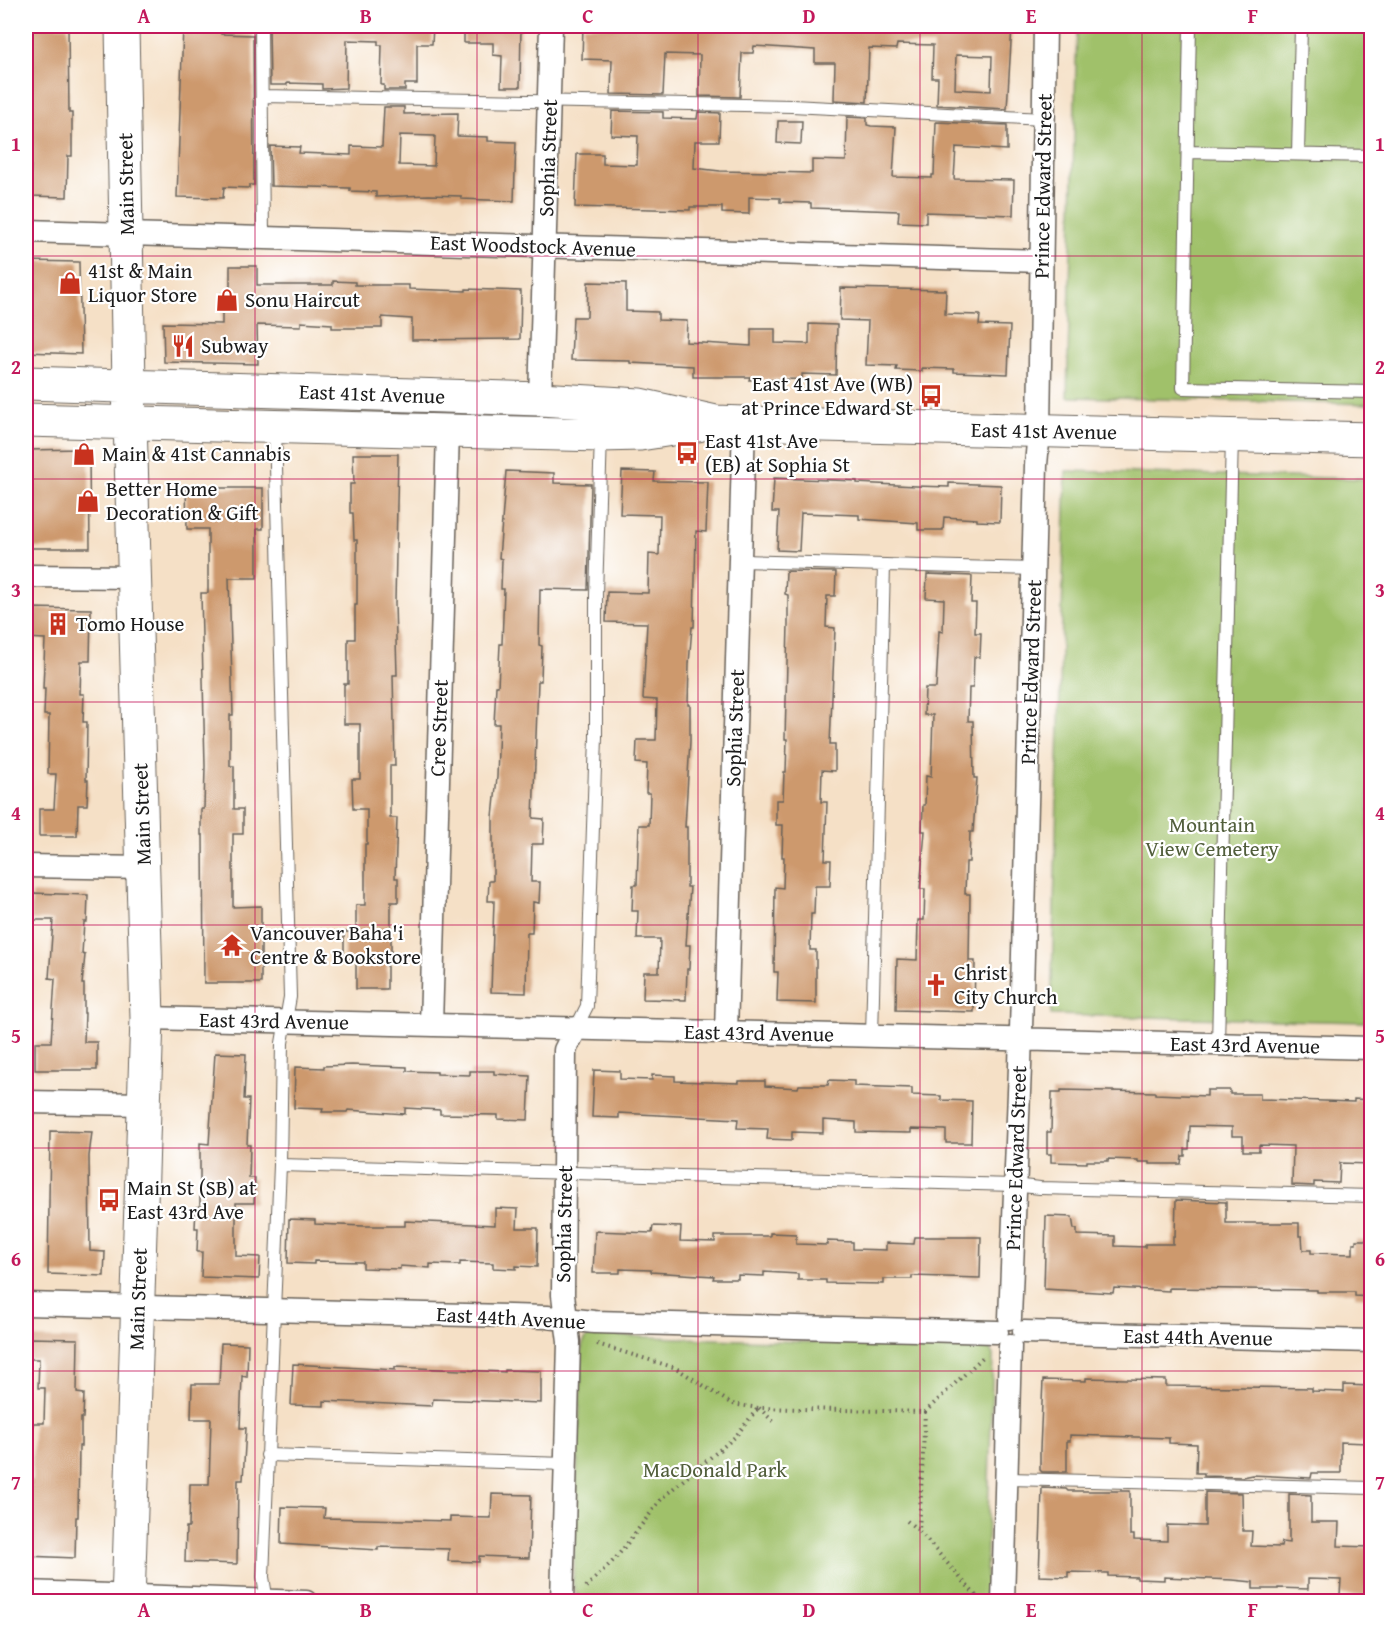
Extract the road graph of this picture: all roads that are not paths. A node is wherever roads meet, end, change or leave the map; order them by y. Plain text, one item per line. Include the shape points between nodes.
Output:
1 (122, 26) edge
2 (261, 26) edge
3 (551, 26) edge
4 (1045, 26) edge
5 (1190, 26) edge
6 (1301, 26) edge
7 (263, 96) junction
8 (549, 101) junction
9 (1044, 119) junction
10 (1188, 152) junction
11 (1298, 154) junction
12 (1371, 156) edge
13 (26, 231) edge
14 (127, 234) junction
15 (263, 238) junction
16 (545, 247) junction
17 (1041, 261) junction
18 (26, 383) edge
19 (129, 386) junction
20 (1371, 392) edge
21 (540, 399) junction
22 (26, 420) edge
23 (130, 422) junction
24 (730, 423) junction
25 (275, 426) junction
26 (447, 431) junction
27 (1039, 431) junction
28 (602, 435) junction
29 (1232, 436) junction
30 (1371, 439) edge
31 (740, 561) junction
32 (884, 565) junction
33 (1034, 569) junction
34 (26, 576) edge
35 (135, 577) junction
36 (26, 866) edge
37 (144, 868) junction
38 (147, 1018) junction
39 (286, 1021) junction
40 (431, 1025) junction
41 (576, 1028) junction
42 (726, 1032) junction
43 (872, 1036) junction
44 (1020, 1039) junction
45 (1218, 1044) junction
46 (1371, 1048) edge
47 (26, 1102) edge
48 (145, 1104) junction
49 (280, 1165) junction
50 (565, 1173) junction
51 (1014, 1185) junction
52 (1371, 1196) edge
53 (26, 1304) edge
54 (137, 1307) junction
55 (274, 1308) junction
56 (566, 1319) junction
57 (1010, 1332) junction
58 (1371, 1341) edge
59 (267, 1455) junction
60 (566, 1464) junction
61 (1007, 1479) junction
62 (1371, 1488) edge
63 (26, 1592) edge
64 (128, 1598) edge
65 (267, 1601) edge
66 (306, 1602) edge
67 (562, 1602) edge
68 (1003, 1602) edge

1 - 14 main road, Main Street
2 - 7 lane
3 - 8 street, Sophia Street
4 - 9 street, Prince Edward Street
5 - 10 lane
6 - 11 lane
7 - 8 lane
7 - 15 lane
8 - 9 lane via 792,106
8 - 16 street, Sophia Street
9 - 17 street, Prince Edward Street
10 - 11 lane
10 - 20 lane via 1183,388
11 - 12 lane
13 - 14 street, East Woodstock Avenue
14 - 15 street, East Woodstock Avenue
14 - 19 main road, Main Street
15 - 16 street, East Woodstock Avenue
16 - 17 street, East Woodstock Avenue
16 - 21 street, Sophia Street
17 - 27 street, Prince Edward Street
18 - 19 main road, East 41st Avenue
19 - 21 main road, East 41st Avenue
19 - 23 main road, Main Street
21 - 24 main road, East 41st Avenue via 640,405
22 - 23 main road, East 41st Avenue
23 - 25 main road, East 41st Avenue
23 - 35 main road, Main Street
24 - 27 main road, East 41st Avenue
24 - 28 main road, East 41st Avenue
24 - 31 street, Sophia Street
25 - 26 main road, East 41st Avenue
25 - 39 lane via 290,997
26 - 28 main road, East 41st Avenue
26 - 40 street, Cree Street
27 - 29 main road, East 41st Avenue
27 - 33 street, Prince Edward Street
28 - 41 lane via 587,1006
29 - 30 main road, East 41st Avenue
29 - 45 lane
31 - 32 lane
31 - 42 street, Sophia Street
32 - 33 lane
32 - 43 lane
33 - 44 street, Prince Edward Street
34 - 35 street
35 - 37 main road, Main Street
36 - 37 street
37 - 38 main road, Main Street
38 - 39 street, East 43rd Avenue
38 - 48 main road, Main Street
39 - 40 street, East 43rd Avenue
39 - 49 lane via 282,1043
40 - 41 street, East 43rd Avenue
41 - 42 street, East 43rd Avenue
41 - 50 street, Sophia Street via 565,1050
42 - 43 street, East 43rd Avenue
43 - 44 street, East 43rd Avenue
44 - 45 street, East 43rd Avenue
44 - 51 street, Prince Edward Street
45 - 46 street, East 43rd Avenue
47 - 48 street
48 - 54 main road, Main Street
49 - 50 lane
49 - 55 lane
50 - 51 lane
50 - 56 street, Sophia Street
51 - 52 lane
51 - 57 street, Prince Edward Street
53 - 54 street, East 44th Avenue
54 - 55 street, East 44th Avenue
54 - 64 main road, Main Street
55 - 56 street, East 44th Avenue
55 - 59 lane
56 - 57 street, East 44th Avenue
56 - 60 street, Sophia Street
57 - 58 street, East 44th Avenue
57 - 61 street, Prince Edward Street
59 - 60 lane
59 - 65 lane via 263,1577
60 - 67 street, Sophia Street
61 - 62 lane
61 - 68 street, Prince Edward Street
63 - 64 street
64 - 65 street
65 - 66 street

